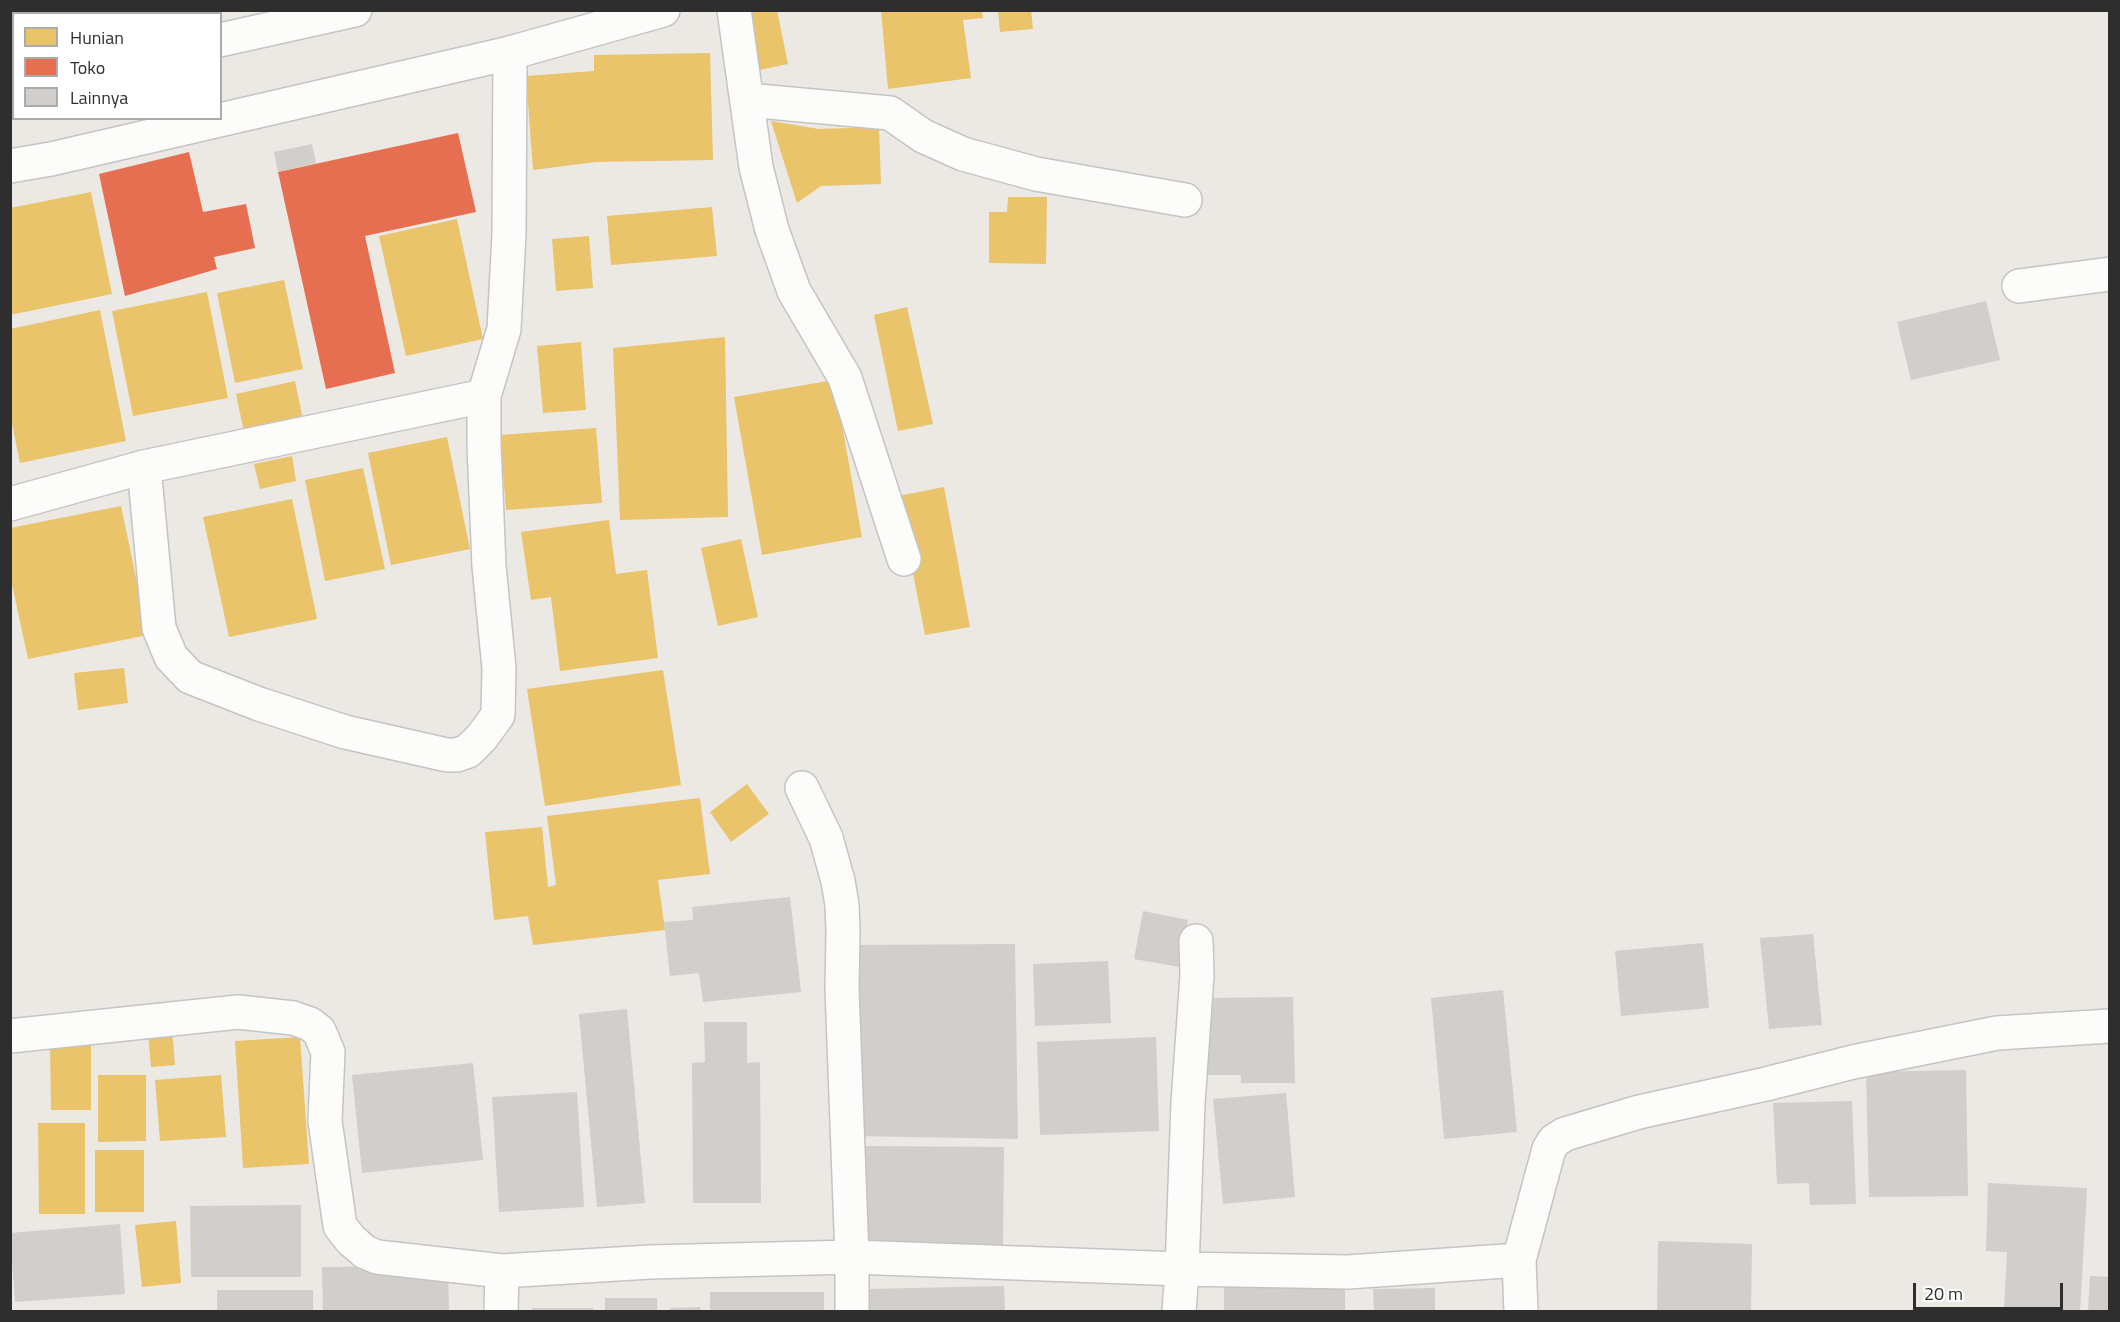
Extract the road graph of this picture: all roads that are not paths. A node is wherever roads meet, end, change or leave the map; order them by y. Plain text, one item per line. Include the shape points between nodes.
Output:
1 (355, 10) edge
2 (663, 10) edge
3 (734, 10) edge
4 (222, 40) edge
5 (510, 53) junction
6 (747, 100) junction
7 (220, 120) edge
8 (222, 120) edge
9 (10, 166) edge
10 (1185, 200) dead end
11 (2109, 274) edge
12 (2019, 286) dead end
13 (484, 396) junction
14 (144, 467) junction
15 (10, 504) edge
16 (904, 559) dead end
17 (802, 788) dead end
18 (1196, 940) dead end
19 (2109, 1026) edge
20 (10, 1036) edge
21 (852, 1257) junction
22 (1519, 1260) junction
23 (1182, 1269) junction
24 (502, 1272) junction
25 (501, 1311) edge
26 (852, 1311) edge
27 (1179, 1311) edge
28 (1521, 1311) edge

1 - 4 street
2 - 5 street
3 - 6 street
5 - 8 street
5 - 13 street via 504,329
6 - 10 street via 890,113 923,136 963,154 1036,174
6 - 16 street via 756,167 772,230 794,291 845,378
7 - 9 street
11 - 12 street
13 - 14 street
13 - 14 street via 489,566 499,668 498,715 468,751 457,755 345,732 190,677 171,657 159,628
14 - 15 street
17 - 21 street via 825,838 842,905
18 - 23 street
19 - 22 street via 1997,1033 1639,1112 1565,1134 1549,1149
20 - 24 street via 238,1012 293,1017 310,1024 319,1031 328,1052 325,1121 340,1226 365,1252 377,1257
21 - 23 street
21 - 24 street via 650,1262
21 - 26 street
22 - 23 street via 1348,1272
22 - 28 street
23 - 27 street
24 - 25 street

